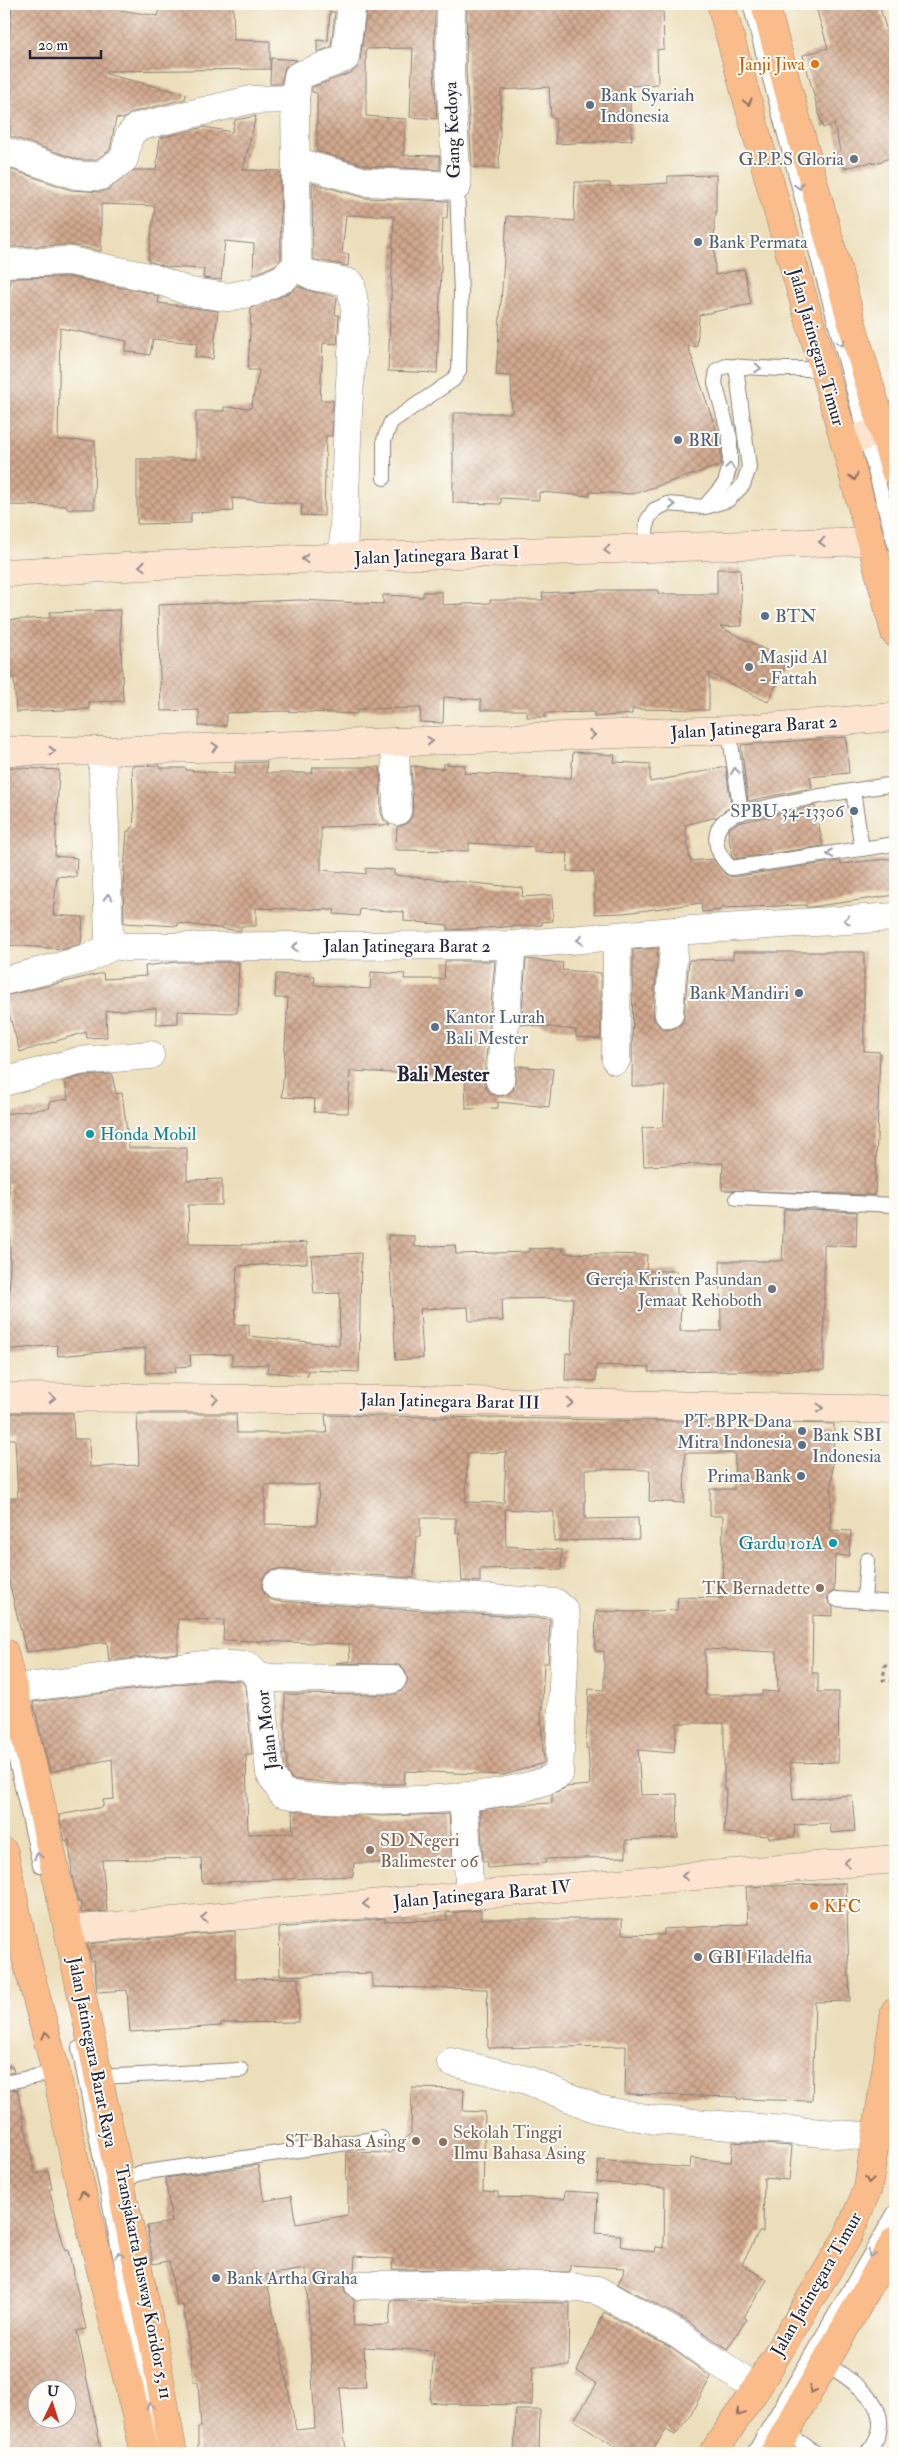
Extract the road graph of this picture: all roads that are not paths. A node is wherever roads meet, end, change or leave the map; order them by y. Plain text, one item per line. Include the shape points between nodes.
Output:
1 (352, 4) edge
2 (451, 4) edge
3 (722, 4) edge
4 (750, 4) edge
5 (765, 4) edge
6 (295, 99) junction
7 (4, 151) edge
8 (297, 162) junction
9 (457, 186) junction
10 (4, 263) edge
11 (296, 265) junction
12 (736, 366) junction
13 (822, 368) junction
14 (873, 433) edge
15 (895, 471) edge
16 (384, 478) dead end
17 (705, 507) junction
18 (883, 543) edge
19 (645, 548) junction
20 (343, 558) junction
21 (4, 574) edge
22 (895, 633) edge
23 (895, 717) edge
24 (729, 730) junction
25 (395, 742) junction
26 (102, 750) junction
27 (4, 751) edge
28 (895, 784) edge
29 (853, 791) junction
30 (398, 811) dead end
31 (741, 813) junction
32 (895, 844) edge
33 (862, 850) junction
34 (895, 917) edge
35 (675, 931) junction
36 (617, 936) junction
37 (114, 945) junction
38 (512, 945) junction
39 (4, 981) edge
40 (669, 1014) dead end
41 (150, 1055) dead end
42 (616, 1060) dead end
43 (500, 1081) dead end
44 (4, 1082) edge
45 (737, 1198) dead end
46 (895, 1205) edge
47 (4, 1397) edge
48 (895, 1410) edge
49 (867, 1560) dead end
50 (277, 1585) dead end
51 (836, 1598) dead end
52 (864, 1600) junction
53 (895, 1603) edge
54 (4, 1652) edge
55 (260, 1678) junction
56 (392, 1679) dead end
57 (8, 1698) edge
58 (463, 1796) junction
59 (4, 1852) edge
60 (895, 1859) edge
61 (470, 1894) junction
62 (68, 1930) junction
63 (895, 2011) edge
64 (451, 2062) dead end
65 (242, 2070) dead end
66 (56, 2072) junction
67 (98, 2077) junction
68 (4, 2083) edge
69 (876, 2137) junction
70 (381, 2138) dead end
71 (119, 2183) junction
72 (895, 2212) edge
73 (895, 2240) edge
74 (359, 2285) dead end
75 (827, 2364) junction
76 (756, 2389) junction
77 (781, 2443) edge
78 (145, 2453) edge
79 (159, 2453) edge
80 (173, 2453) edge
81 (713, 2453) edge
82 (754, 2453) edge
83 (816, 2453) edge
84 (868, 2453) edge

1 - 6 street via 345,58 298,76
2 - 9 street, Gang Kedoya via 450,71
3 -> 13 main road, Jalan Jatinegara Timur
4 -> 14 lane
5 - 14 main road, Jalan Jatinegara Timur via 858,345
6 - 7 street via 250,100 137,127 129,136 124,159 100,176 76,175
6 - 8 street
8 - 9 street, Gang Kedoya via 366,182
8 - 11 street
9 - 16 lane via 459,371 453,380 391,422 384,440
10 - 11 street via 70,261 154,278 190,292 228,296 254,292 284,278
11 - 20 street via 306,275 351,284 353,294 355,310
12 -> 13 lane
12 - 17 lane via 749,468 739,491 728,500
17 -> 12 lane via 726,483 731,451 714,377 719,368
13 - 14 main road, Jalan Jatinegara Timur
14 - 15 main road, Jalan Jatinegara Timur
14 -> 18 main road, Jalan Jatinegara Timur
19 -> 17 lane via 647,520 654,510 667,504
18 -> 19 street, Jalan Jatinegara Barat I
18 - 22 main road, Jalan Jatinegara Timur
19 -> 20 street, Jalan Jatinegara Barat I
20 -> 21 street, Jalan Jatinegara Barat I
23 - 24 street, Jalan Jatinegara Barat 2
25 -> 24 street, Jalan Jatinegara Barat 2
31 -> 24 lane
26 -> 25 street, Jalan Jatinegara Barat 2
25 - 30 street
27 -> 26 street, Jalan Jatinegara Barat 2
37 -> 26 street via 109,936
28 - 29 lane
29 - 31 lane via 784,802
29 - 33 lane
33 -> 31 lane via 731,868 722,859 715,842 718,829 733,814
32 - 33 lane
34 -> 35 street, Jalan Jatinegara Barat 2
35 - 36 street, Jalan Jatinegara Barat 2
35 - 40 street
36 -> 38 street, Jalan Jatinegara Barat 2
36 - 42 street
38 -> 37 street, Jalan Jatinegara Barat 2
37 - 39 street via 87,959
38 - 43 street
41 - 44 street via 78,1061
45 - 46 lane
47 -> 48 street, Jalan Jatinegara Barat III via 425,1400
49 - 52 lane
50 - 58 street, Jalan Moor via 556,1604 564,1610 559,1774 532,1786
51 - 52 lane
52 - 53 lane
54 - 57 main road, Jalan Jatinegara Barat Raya
55 - 56 street
55 - 57 street, Jalan Moor via 248,1666 212,1664
55 - 58 street, Jalan Moor via 270,1773 282,1793 307,1799 362,1802
57 - 62 main road, Jalan Jatinegara Barat Raya via 35,1776
79 -> 57 lane, Transjakarta Busway Koridor 5, 11
58 - 61 street
66 -> 59 main road via 26,1958
60 -> 61 street, Jalan Jatinegara Barat IV
61 -> 62 street, Jalan Jatinegara Barat IV
62 - 67 main road, Jalan Jatinegara Barat Raya
63 - 69 main road, Jalan Jatinegara Timur
64 - 69 street via 527,2080 597,2109 655,2120
65 - 67 lane
66 - 68 lane
78 -> 66 main road
67 - 71 main road, Jalan Jatinegara Barat Raya
69 -> 76 main road, Jalan Jatinegara Timur via 868,2188 848,2236
70 - 71 lane via 140,2173
71 - 80 main road, Jalan Jatinegara Barat Raya
72 -> 82 lane
73 - 75 main road
74 - 76 street via 555,2286 597,2290 679,2335
75 -> 77 main road
75 - 84 lane via 857,2385 877,2407 879,2432
76 -> 81 main road, Jalan Jatinegara Timur
77 - 83 lane

